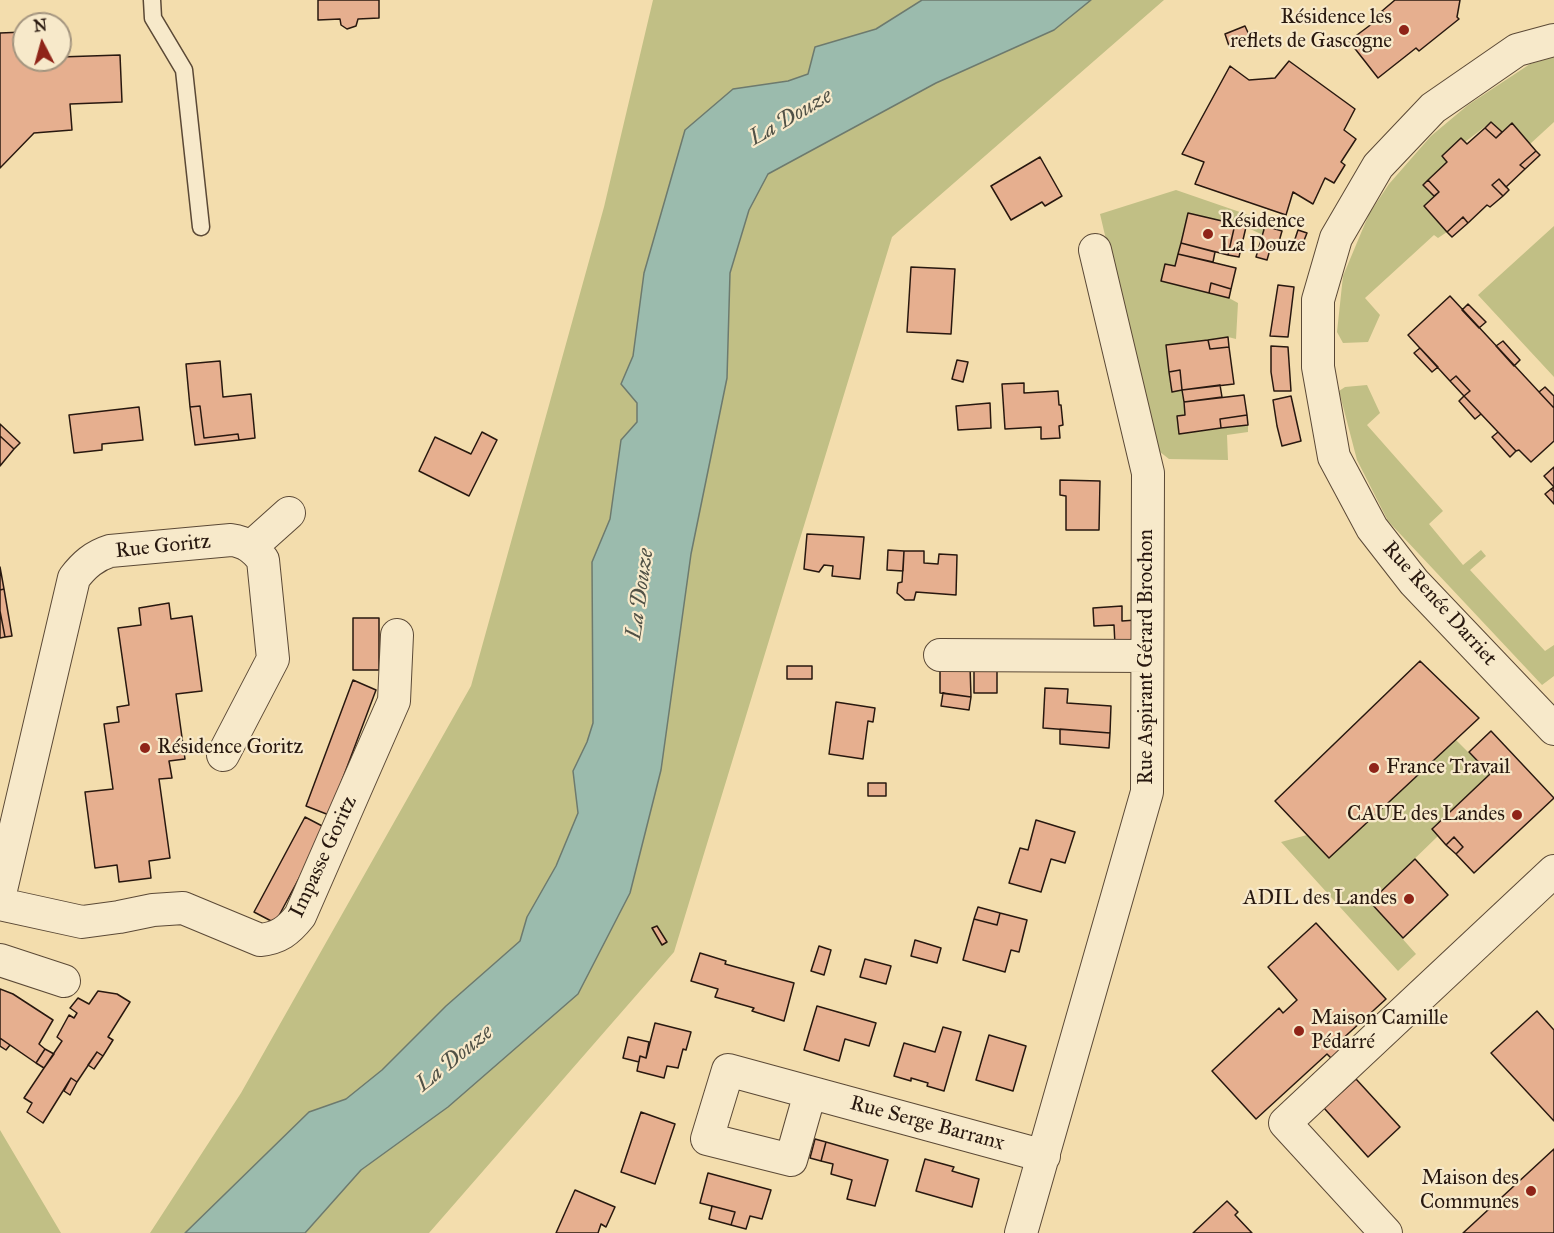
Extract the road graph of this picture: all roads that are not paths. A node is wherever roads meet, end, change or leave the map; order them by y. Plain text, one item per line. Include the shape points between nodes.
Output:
1 (152, 0) edge
2 (1554, 40) edge
3 (201, 227) dead end
4 (1095, 250) dead end
5 (289, 513) dead end
6 (251, 547) junction
7 (397, 635) dead end
8 (940, 655) dead end
9 (1147, 656) junction
10 (1554, 729) edge
11 (223, 755) dead end
12 (11, 798) edge
13 (1554, 871) edge
14 (0, 894) edge
15 (0, 904) edge
16 (0, 960) edge
17 (64, 981) dead end
18 (810, 1093) dead end
19 (1044, 1156) junction
20 (1021, 1233) edge
21 (1386, 1233) edge

1 - 3 lane via 153,18 184,69
2 - 10 street, Rue Renée Darriet via 1517,50 1433,108 1378,166 1336,238 1318,300 1318,367 1334,457 1372,528 1414,582
4 - 9 street, Rue Aspirant Gérard Brochon via 1148,473
5 - 6 street
6 - 11 street via 263,560 273,659
6 - 12 street, Rue Goritz via 231,540 111,551 82,567 74,578
7 - 15 street, Impasse Goritz via 394,701 300,916 288,932 260,940 183,908 81,922
8 - 9 street
9 - 19 street, Rue Aspirant Gérard Brochon via 1147,792
12 - 14 street, Rue Goritz
13 - 21 street via 1285,1123
16 - 17 street
18 - 19 street, Rue Serge Barranx
19 - 20 street, Rue Aspirant Gérard Brochon

